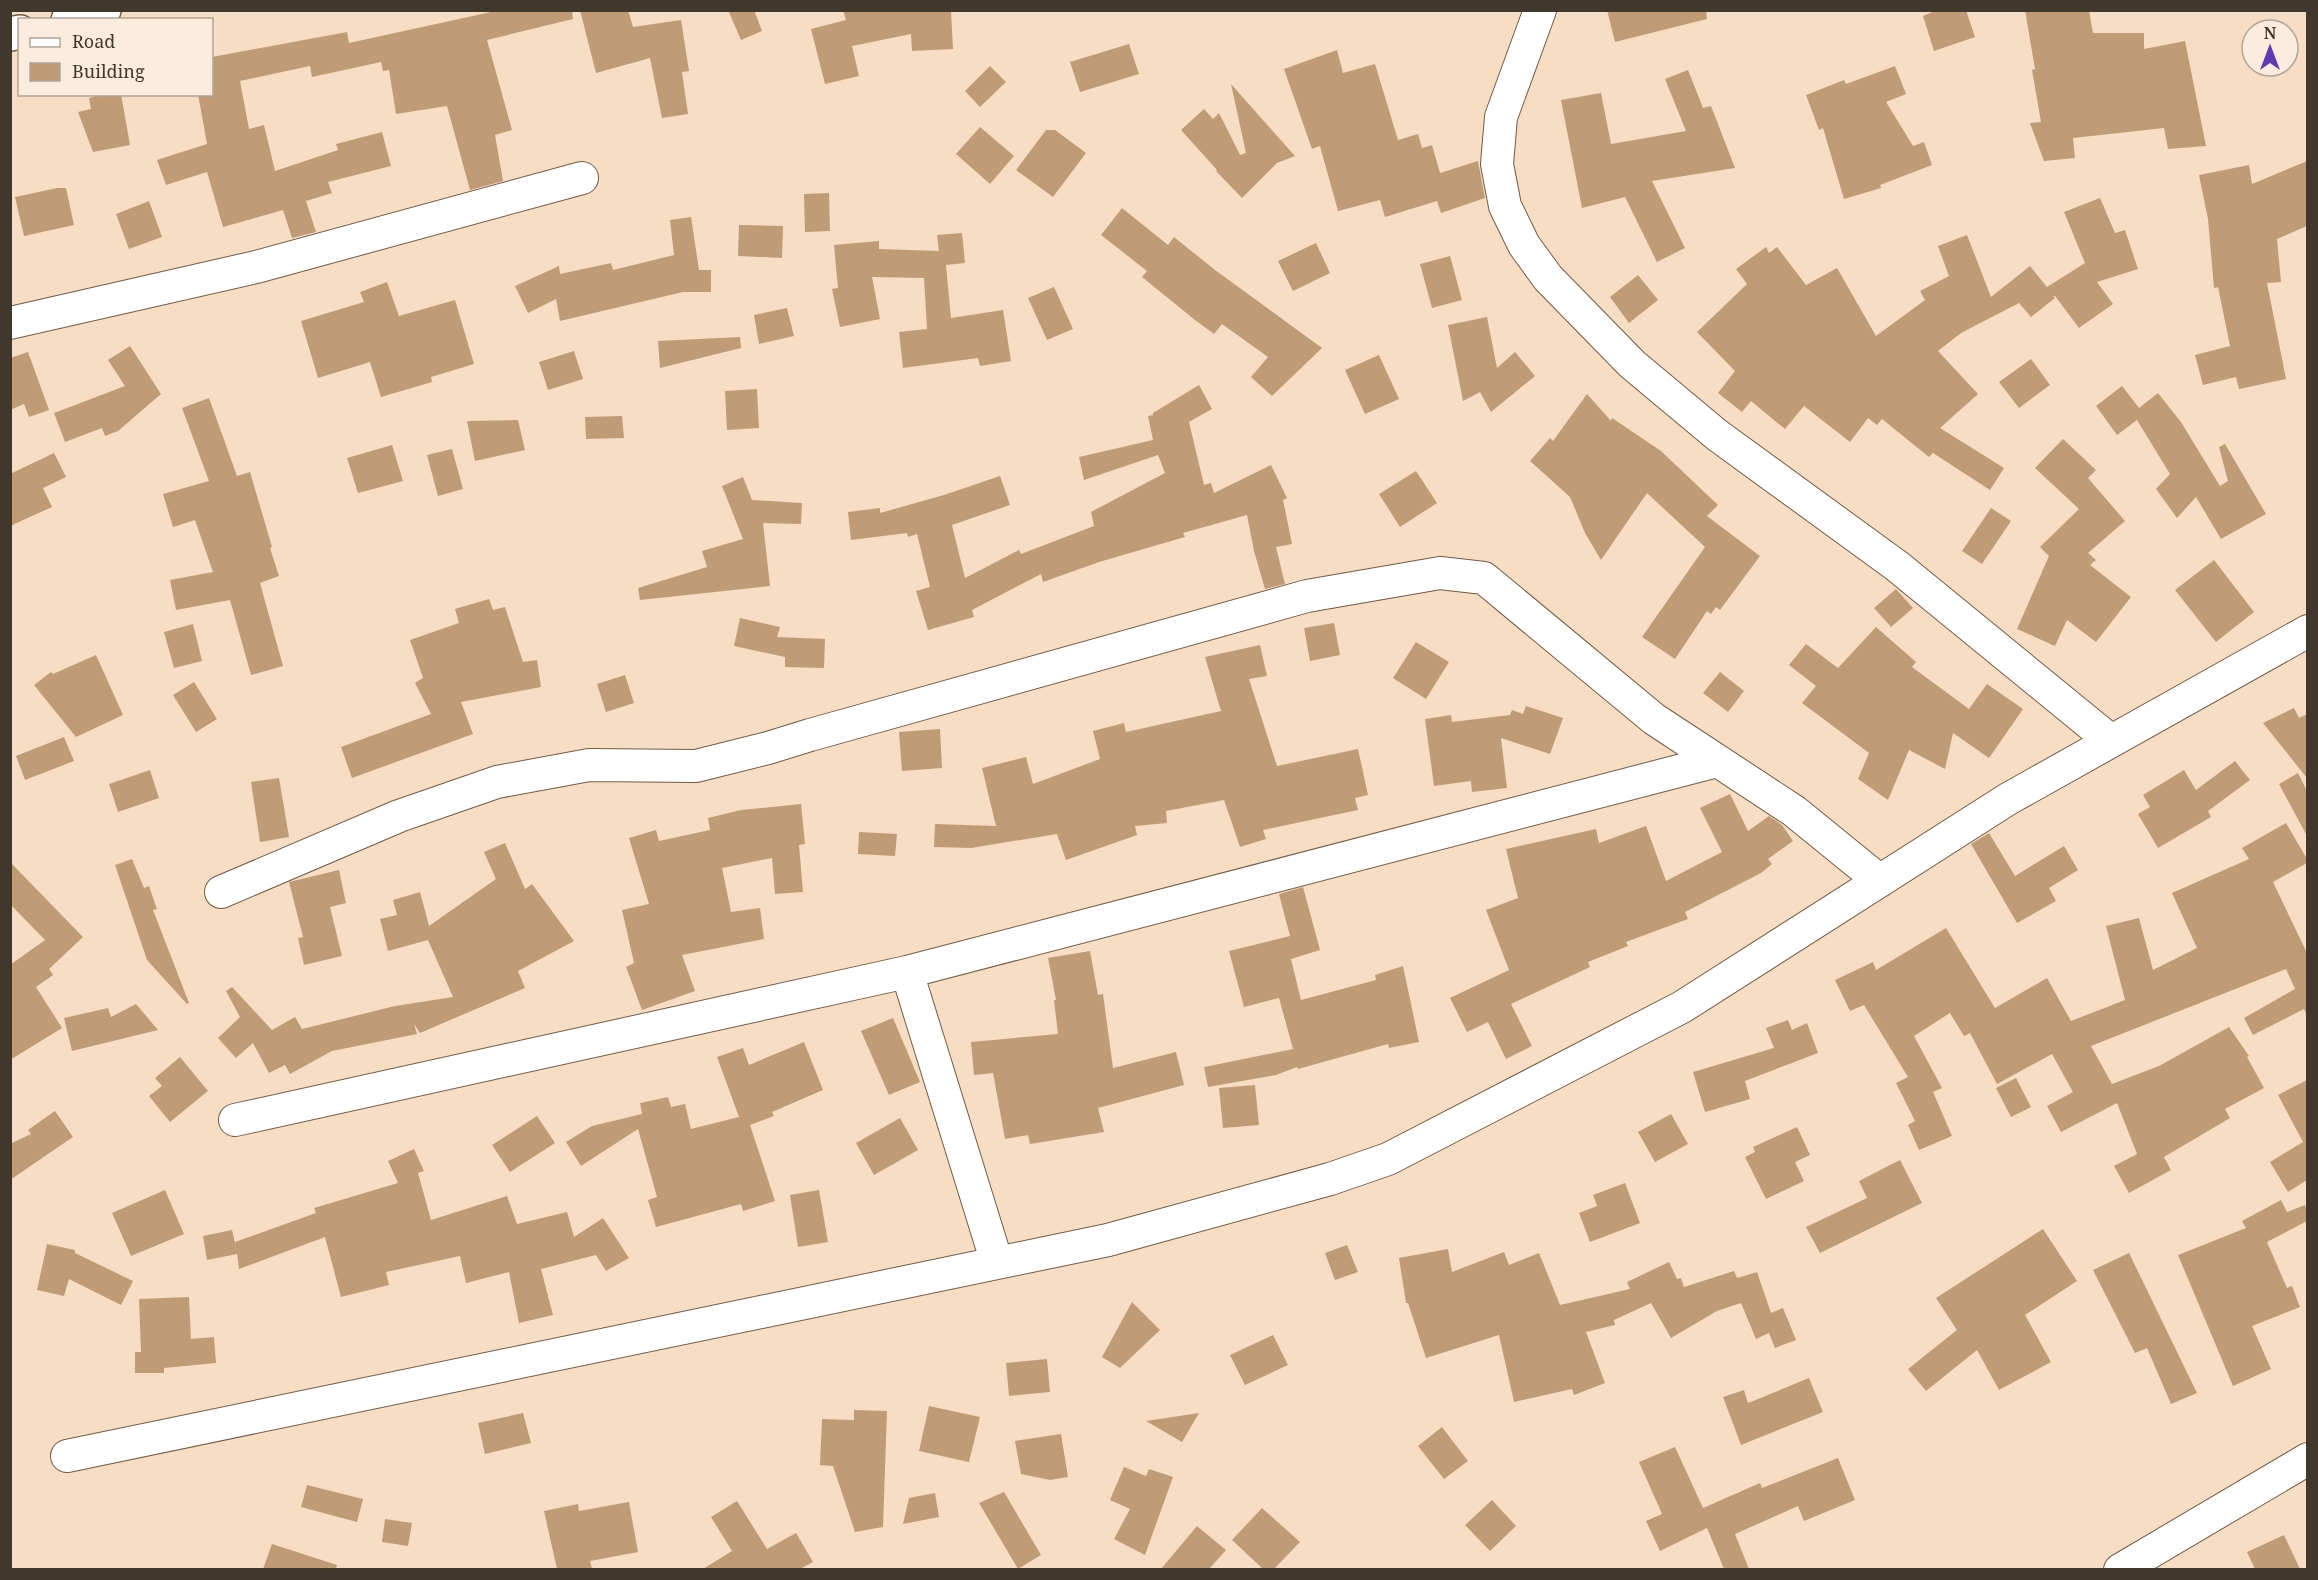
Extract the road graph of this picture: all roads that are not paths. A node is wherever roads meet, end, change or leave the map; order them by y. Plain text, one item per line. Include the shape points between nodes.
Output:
1 (104, 10) edge
2 (1540, 10) edge
3 (75, 18) edge
4 (582, 178) dead end
5 (10, 323) edge
6 (2307, 631) edge
7 (2111, 741) junction
8 (1717, 761) junction
9 (1880, 881) junction
10 (221, 892) dead end
11 (907, 972) junction
12 (235, 1120) dead end
13 (997, 1263) junction
14 (67, 1456) dead end
15 (2307, 1459) edge
16 (2120, 1569) edge

1 - 3 street
2 - 7 street via 1501,117 1497,164 1505,206 1524,245 1548,278 1632,364 1717,435 1897,566
4 - 5 street via 256,267
6 - 7 street
7 - 9 street via 2008,799
8 - 9 street via 1794,811
8 - 10 street via 1654,719 1484,578 1440,573 1307,596 696,766 589,765 497,782 399,816
8 - 11 street
9 - 13 street via 1682,1007 1388,1159 1330,1179 1108,1240
11 - 12 street
11 - 13 street
13 - 14 street
15 - 16 street

